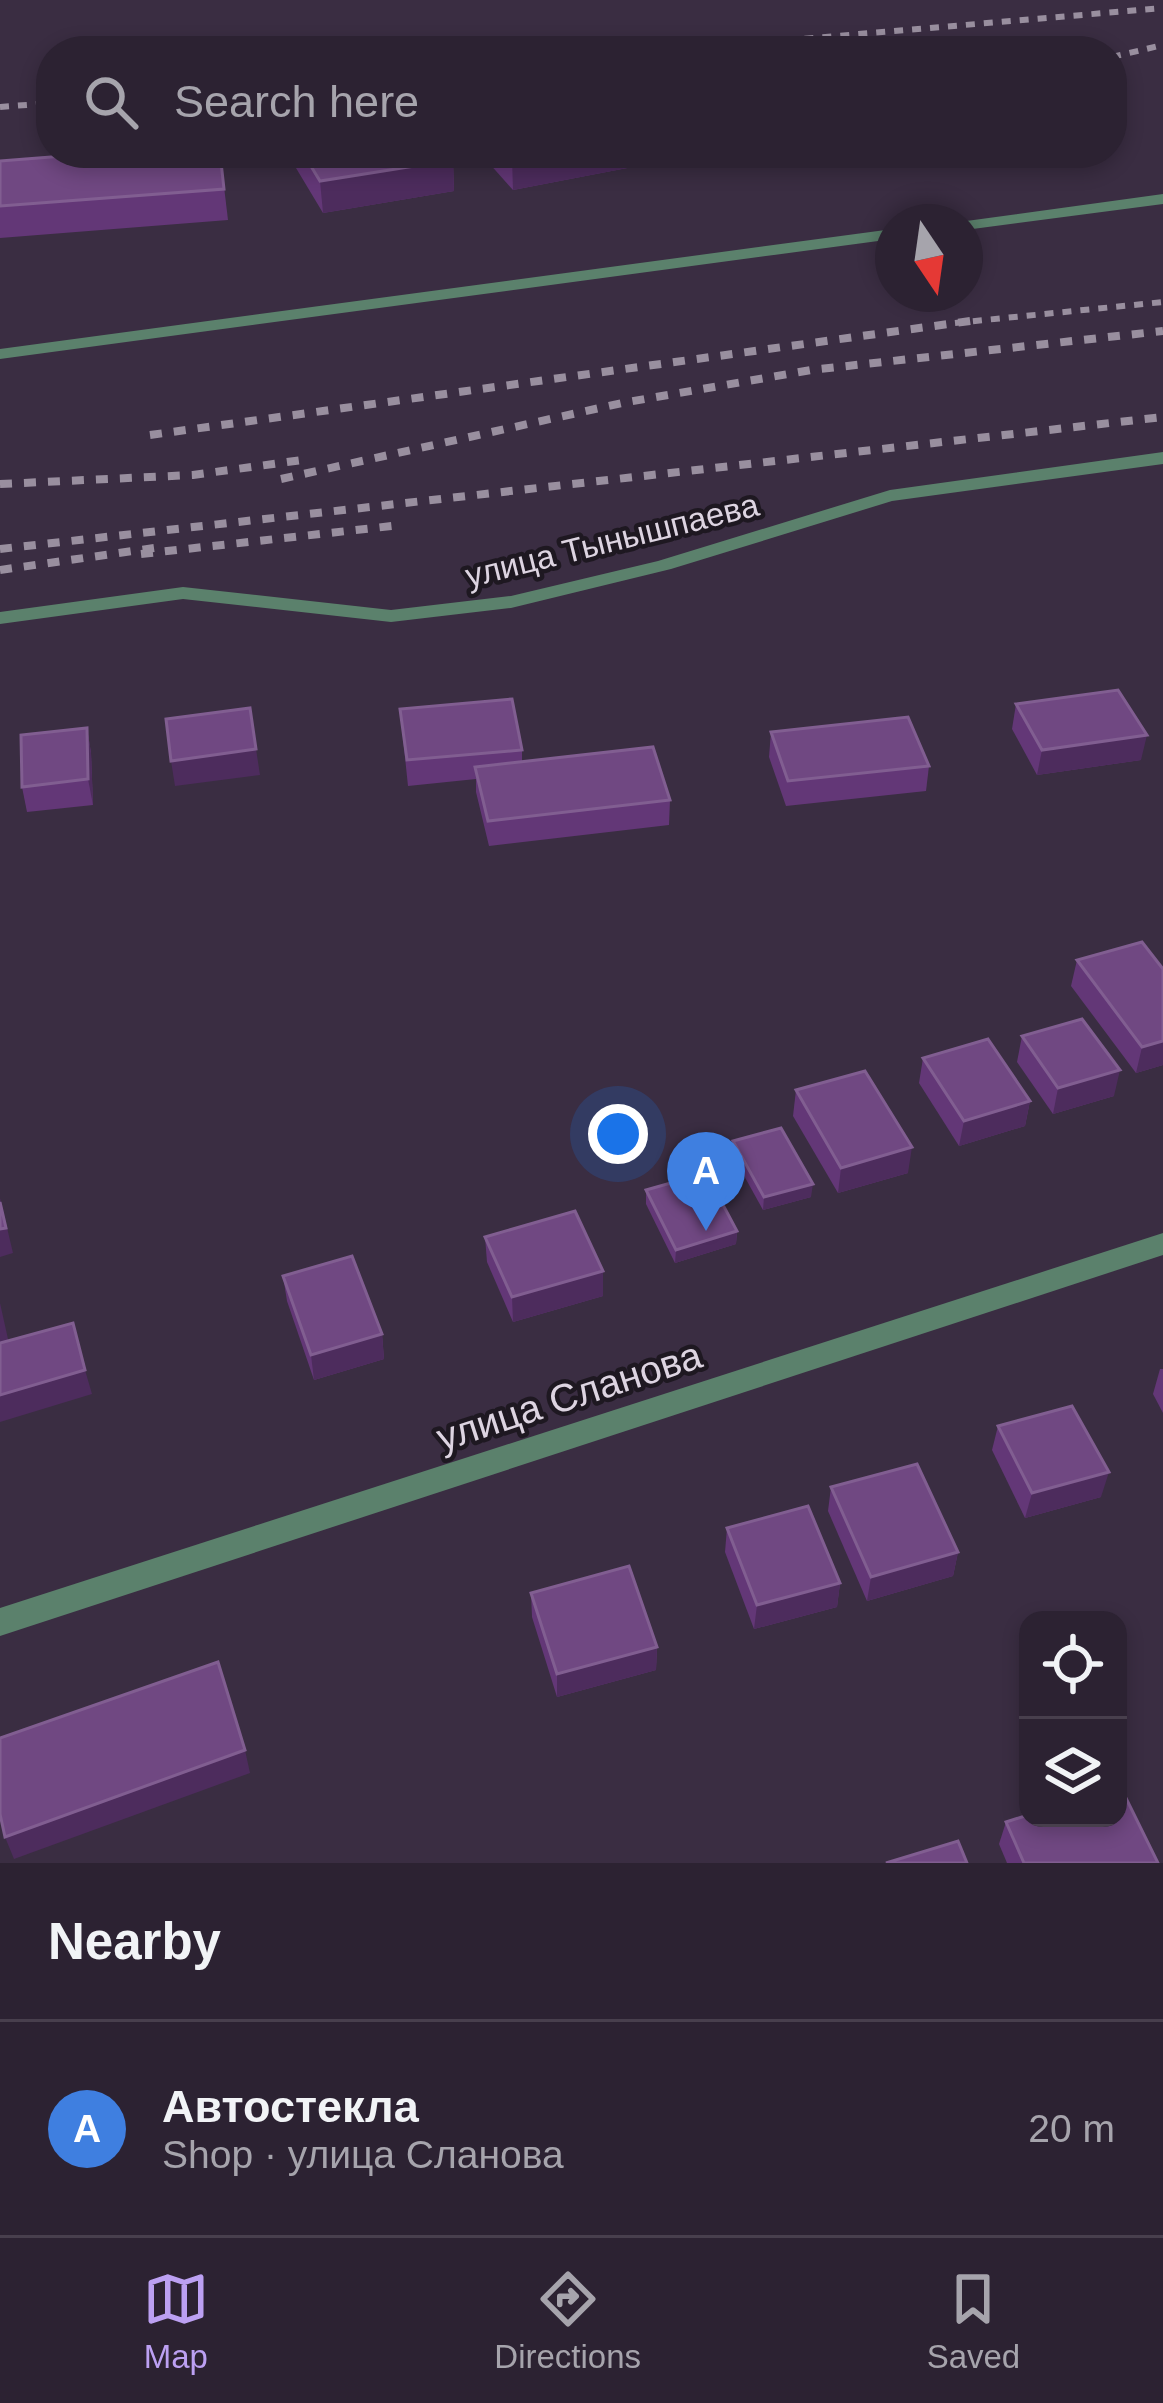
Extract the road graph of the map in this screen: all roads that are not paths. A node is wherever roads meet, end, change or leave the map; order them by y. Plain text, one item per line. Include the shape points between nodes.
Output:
1 (1163, 199) edge
2 (983, 223) edge
3 (875, 237) edge
4 (0, 354) edge
5 (1163, 458) edge
6 (0, 618) edge
7 (1163, 1244) edge
8 (0, 1622) edge

1 - 2 street
3 - 4 street
5 - 6 street, улица Тынышпаева via 890,496 511,602 391,616 183,593
7 - 8 street, улица Сланова

